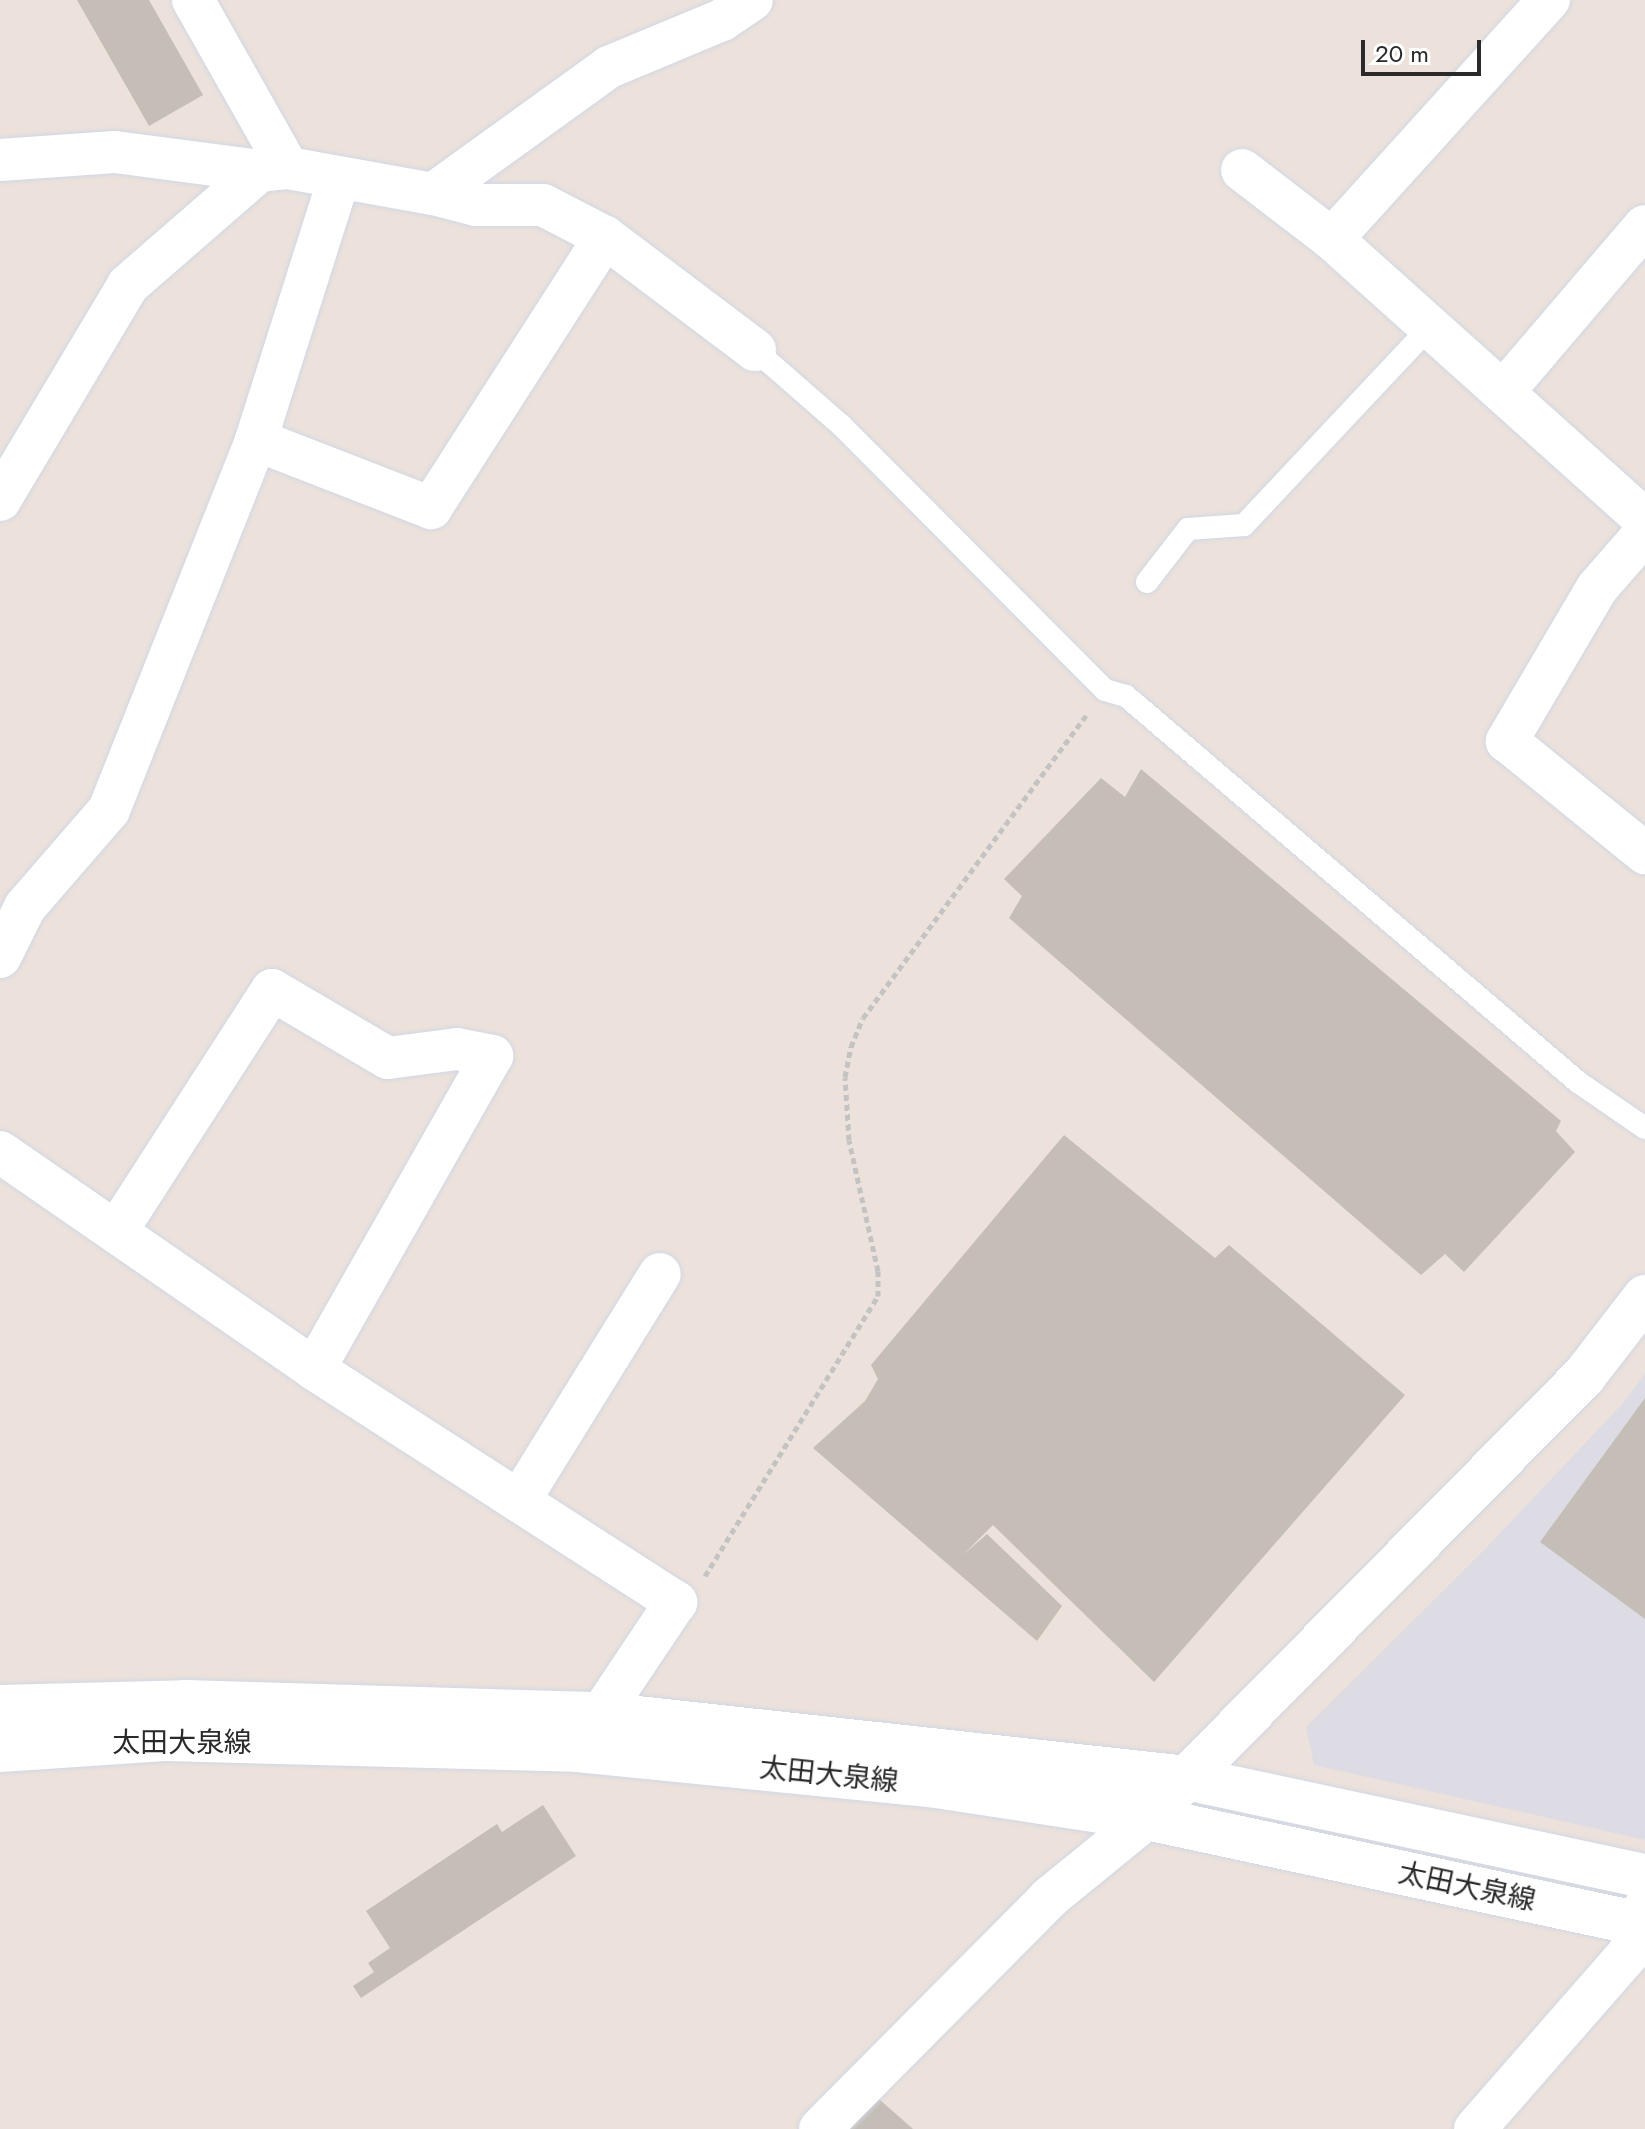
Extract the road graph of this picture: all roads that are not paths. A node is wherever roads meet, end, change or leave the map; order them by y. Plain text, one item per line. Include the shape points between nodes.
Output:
1 (193, 0) edge
2 (752, 0) edge
3 (1549, 0) edge
4 (0, 160) edge
5 (274, 170) junction
6 (1242, 170) dead end
7 (339, 178) junction
8 (433, 194) junction
9 (1645, 226) edge
10 (605, 237) junction
11 (1332, 239) junction
12 (1430, 327) junction
13 (755, 350) joint
14 (1503, 392) junction
15 (256, 440) junction
16 (0, 500) edge
17 (1645, 520) edge
18 (1645, 533) edge
19 (1147, 582) dead end
20 (1645, 853) edge
21 (0, 957) edge
22 (1645, 1128) edge
23 (0, 1152) edge
24 (116, 1232) junction
25 (660, 1274) dead end
26 (1645, 1297) edge
27 (314, 1369) junction
28 (519, 1501) junction
29 (0, 1707) edge
30 (601, 1714) junction
31 (0, 1750) edge
32 (1187, 1778) junction
33 (1147, 1818) junction
34 (1645, 1876) edge
35 (1643, 1919) edge
36 (820, 2129) edge
37 (1475, 2129) edge

1 - 5 street
2 - 8 street via 722,20 609,67
3 - 11 street
4 - 5 street via 115,152
5 - 7 street
5 - 16 street via 128,285
6 - 11 street
7 - 8 street
7 - 15 street
8 - 10 street via 476,205 543,205
9 - 14 street
10 - 13 street
10 - 15 street via 431,508
11 - 12 street
12 - 14 street
12 - 19 lane via 1244,525 1188,529
13 - 22 lane via 841,425 1105,690 1126,696 1578,1082
14 - 17 street
15 - 21 street via 109,810 25,907
18 - 20 street via 1597,588 1507,741
23 - 24 street
24 - 27 street
24 - 27 street via 272,990 388,1058 457,1049 492,1056
25 - 28 street
26 - 32 main road via 1584,1376
27 - 28 street
28 - 30 street via 676,1602
29 - 30 main road, 太田大泉線 via 185,1702
30 - 32 main road, 太田大泉線
31 - 33 main road, 太田大泉線 via 165,1739 577,1750 937,1786
32 - 33 main road
32 - 34 main road, 太田大泉線
33 - 35 main road, 太田大泉線
33 - 36 street via 1049,1898
35 - 37 street via 1629,1953

